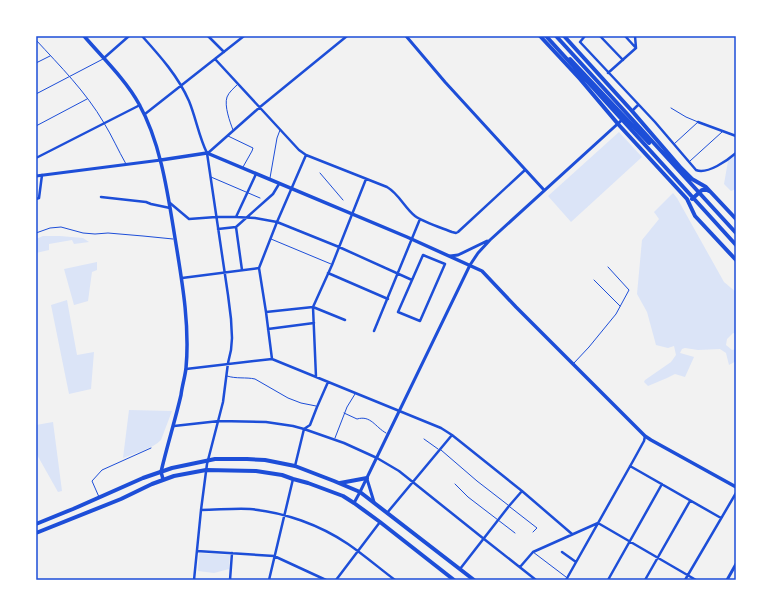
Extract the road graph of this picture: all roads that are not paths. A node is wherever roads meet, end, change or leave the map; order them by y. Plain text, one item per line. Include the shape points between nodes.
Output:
1 (84, 36) edge
2 (129, 36) edge
3 (142, 36) edge
4 (208, 36) edge
5 (244, 36) edge
6 (347, 36) edge
7 (406, 36) edge
8 (540, 36) edge
9 (545, 36) edge
10 (556, 36) edge
11 (564, 36) edge
12 (585, 36) edge
13 (600, 36) edge
14 (625, 36) edge
15 (635, 36) edge
16 (36, 40) edge
17 (636, 48) junction
18 (224, 52) junction
19 (50, 56) junction
20 (103, 58) junction
21 (215, 59) junction
22 (622, 60) junction
23 (36, 63) edge
24 (608, 73) junction
25 (70, 77) junction
26 (580, 79) junction
27 (238, 84) junction
28 (181, 86) junction
29 (599, 88) junction
30 (36, 94) edge
31 (606, 96) junction
32 (87, 99) junction
33 (140, 105) junction
34 (638, 105) junction
35 (260, 107) junction
36 (671, 108) dead end
37 (632, 111) junction
38 (145, 114) junction
39 (611, 116) junction
40 (626, 117) junction
41 (698, 122) junction
42 (104, 123) junction
43 (618, 124) junction
44 (36, 126) edge
45 (233, 130) junction
46 (281, 130) junction
47 (722, 131) junction
48 (227, 136) junction
49 (736, 136) edge
50 (674, 144) junction
51 (653, 146) junction
52 (207, 153) junction
53 (736, 153) edge
54 (306, 155) junction
55 (36, 158) edge
56 (161, 160) junction
57 (674, 160) junction
58 (689, 161) junction
59 (126, 164) junction
60 (242, 168) junction
61 (525, 170) junction
62 (36, 172) edge
63 (320, 173) dead end
64 (256, 174) junction
65 (39, 176) edge
66 (211, 177) junction
67 (366, 179) junction
68 (270, 180) junction
69 (700, 183) junction
70 (279, 184) junction
71 (291, 189) junction
72 (544, 190) junction
73 (247, 193) junction
74 (713, 193) junction
75 (101, 197) dead end
76 (260, 198) dead end
77 (36, 199) edge
78 (343, 200) dead end
79 (169, 202) junction
80 (689, 203) junction
81 (170, 208) junction
82 (352, 214) junction
83 (216, 217) junction
84 (236, 217) junction
85 (246, 218) junction
86 (420, 219) junction
87 (736, 219) edge
88 (277, 222) junction
89 (236, 227) junction
90 (218, 229) junction
91 (36, 233) edge
92 (736, 233) edge
93 (271, 239) junction
94 (413, 239) junction
95 (176, 240) junction
96 (490, 240) junction
97 (736, 245) edge
98 (339, 248) junction
99 (450, 256) junction
100 (736, 260) edge
101 (332, 265) junction
102 (470, 265) junction
103 (608, 267) dead end
104 (259, 268) junction
105 (242, 270) junction
106 (224, 272) junction
107 (328, 274) junction
108 (398, 274) junction
109 (182, 278) junction
110 (412, 280) junction
111 (594, 280) dead end
112 (388, 299) junction
113 (313, 307) junction
114 (620, 307) junction
115 (266, 312) junction
116 (345, 320) dead end
117 (314, 323) junction
118 (268, 328) junction
119 (374, 331) dead end
120 (272, 359) junction
121 (228, 364) junction
122 (574, 364) junction
123 (186, 369) junction
124 (227, 376) junction
125 (316, 377) junction
126 (328, 382) junction
127 (355, 393) junction
128 (317, 407) junction
129 (400, 411) junction
130 (344, 413) junction
131 (219, 421) junction
132 (174, 426) junction
133 (304, 429) junction
134 (388, 434) junction
135 (452, 435) junction
136 (645, 436) junction
137 (334, 439) junction
138 (424, 439) dead end
139 (151, 448) dead end
140 (440, 450) junction
141 (376, 458) junction
142 (208, 460) junction
143 (295, 466) junction
144 (630, 466) junction
145 (206, 470) junction
146 (161, 472) junction
147 (293, 478) junction
148 (367, 478) junction
149 (164, 479) junction
150 (413, 482) junction
151 (339, 483) junction
152 (455, 484) dead end
153 (662, 484) junction
154 (736, 487) edge
155 (522, 491) junction
156 (360, 492) junction
157 (736, 493) edge
158 (99, 498) junction
159 (690, 501) junction
160 (354, 502) junction
161 (374, 502) junction
162 (509, 506) junction
163 (201, 510) junction
164 (387, 513) junction
165 (284, 515) junction
166 (721, 518) junction
167 (498, 520) junction
168 (380, 522) junction
169 (598, 523) junction
170 (36, 524) edge
171 (533, 532) dead end
172 (36, 533) edge
173 (515, 533) dead end
174 (572, 534) junction
175 (484, 539) junction
176 (630, 542) junction
177 (197, 551) junction
178 (358, 551) junction
179 (533, 552) junction
180 (562, 552) dead end
181 (232, 553) junction
182 (274, 556) junction
183 (657, 558) junction
184 (576, 562) junction
185 (736, 564) edge
186 (520, 567) junction
187 (460, 569) junction
188 (688, 576) junction
189 (567, 579) edge
190 (194, 580) edge
191 (230, 580) edge
192 (269, 580) edge
193 (326, 580) edge
194 (336, 580) edge
195 (395, 580) edge
196 (453, 580) edge
197 (474, 580) edge
198 (536, 580) edge
199 (608, 580) edge
200 (645, 580) edge
201 (685, 580) edge
202 (696, 580) edge
203 (727, 580) edge

1 - 20 main road
2 - 20 street
3 - 28 street via 162,57
4 - 18 street
5 - 18 street
6 - 35 street
7 - 61 street
8 - 26 main road
9 - 29 main road
9 - 97 main road
10 - 92 main road
11 - 37 main road
12 - 24 street via 580,42
13 - 22 street
14 - 17 street
15 - 17 street
16 - 19 lane
17 - 22 street
18 - 21 street
19 - 23 lane
19 - 25 lane
20 - 25 lane
20 - 33 main road
21 - 27 street
21 - 28 street
22 - 24 street
24 - 34 street
25 - 30 lane
25 - 32 lane
26 - 29 main road
26 - 39 main road
27 - 35 street
27 - 45 lane via 226,102
28 - 38 street
28 - 52 street
29 - 31 main road
31 - 39 main road
31 - 40 main road
32 - 42 lane
32 - 44 lane
33 - 38 main road
33 - 42 street
34 - 37 street
34 - 50 street
35 - 45 street
35 - 46 street
36 - 41 lane
37 - 40 street
37 - 57 main road
38 - 56 main road
39 - 43 main road
40 - 43 street
40 - 51 main road
41 - 47 street
41 - 50 lane
42 - 55 street
42 - 59 lane
43 - 72 street
43 - 80 main road
45 - 48 street
46 - 54 street
46 - 68 lane via 277,138
47 - 49 street
47 - 58 lane
48 - 52 street
48 - 60 lane via 253,148
50 - 58 street
51 - 57 main road
51 - 69 main road via 683,177
52 - 56 main road
52 - 60 main road
52 - 66 street
53 - 58 street via 704,172 696,170
54 - 67 street
54 - 71 street
56 - 59 street
56 - 79 main road
57 - 69 main road via 692,179
59 - 65 street
60 - 64 main road
61 - 72 street
61 - 86 street via 456,233
62 - 65 lane
63 - 78 lane
64 - 68 main road
64 - 73 street
65 - 77 street via 39,198
66 - 73 lane
66 - 83 street
67 - 82 street
67 - 86 street via 391,189
68 - 70 main road
69 - 74 main road
70 - 71 main road
70 - 85 street via 273,194
71 - 82 main road
71 - 88 street
72 - 96 street
73 - 76 lane
73 - 84 street
74 - 80 main road via 702,190
74 - 87 main road
75 - 81 street via 146,202
79 - 81 main road
79 - 83 street via 190,219
80 - 100 main road via 695,216
81 - 95 main road
82 - 94 main road
82 - 98 street
83 - 84 street
83 - 90 street
84 - 85 street
85 - 88 street
85 - 89 street
86 - 94 street
88 - 93 street
88 - 98 street
89 - 90 street
89 - 105 street
90 - 106 street
91 - 95 lane via 61,227 83,233
93 - 101 lane
93 - 104 street
94 - 99 main road
94 - 108 street
95 - 109 main road
96 - 99 street via 458,255
96 - 102 street
98 - 101 street
98 - 108 street
99 - 102 main road
101 - 107 street
102 - 122 main road via 482,271
102 - 129 street
103 - 114 lane via 629,290
104 - 105 street
104 - 115 street
105 - 106 street
106 - 109 street
106 - 121 street via 232,328
107 - 112 street
107 - 113 street
108 - 110 street
108 - 112 street
109 - 123 main road
110 - 110 street via 423,255 445,264 420,321 398,312
111 - 114 lane
112 - 119 street
113 - 115 street
113 - 116 street
113 - 117 street
114 - 122 lane
115 - 118 street
117 - 118 street
117 - 125 street
118 - 120 street
120 - 121 street
120 - 125 street
121 - 123 street
121 - 124 street
122 - 136 main road
123 - 132 main road
124 - 128 lane via 255,379 288,398
124 - 131 street
125 - 126 street
126 - 127 street
126 - 128 street
127 - 129 street
127 - 130 lane
128 - 133 street via 310,425
129 - 134 street
129 - 135 street
130 - 134 lane via 357,419 367,418
130 - 137 lane
131 - 132 street
131 - 133 street via 266,422
131 - 142 street
132 - 146 main road
133 - 137 street
133 - 143 street
134 - 141 street
135 - 140 street
135 - 155 street
136 - 144 street
136 - 154 main road
137 - 141 street
138 - 140 lane
139 - 158 lane via 102,470 92,481
140 - 150 street
140 - 162 lane
141 - 148 street
141 - 150 street
142 - 143 main road via 265,460
142 - 145 street
142 - 146 main road
143 - 151 main road
144 - 153 street
144 - 169 street
145 - 147 main road via 256,471
145 - 149 main road
145 - 163 street
146 - 149 main road
146 - 158 main road
147 - 160 main road
147 - 165 street
148 - 151 main road
148 - 156 street
148 - 161 street
149 - 172 main road
150 - 164 street
150 - 175 street
151 - 156 main road
152 - 167 lane
153 - 159 street
153 - 176 street
155 - 162 street
155 - 174 street
156 - 160 street
156 - 161 main road
157 - 166 street
158 - 170 main road
159 - 166 street
159 - 183 street
160 - 168 main road
161 - 164 main road
162 - 167 street
162 - 171 lane via 537,528
163 - 165 street via 250,509
163 - 177 street
164 - 187 main road
165 - 178 street via 324,530
165 - 182 street
166 - 188 street
167 - 173 lane
167 - 175 street
168 - 178 street
168 - 196 main road
169 - 174 street
169 - 176 street
169 - 184 street
174 - 179 street
175 - 186 street
175 - 187 street
176 - 183 street
176 - 199 street
177 - 181 street
177 - 190 street
178 - 194 street
178 - 195 street
179 - 186 street
179 - 189 lane
180 - 184 street
181 - 182 street
181 - 191 street
182 - 192 street
182 - 193 street
183 - 188 street
183 - 200 street
184 - 189 street
185 - 203 street
186 - 198 street
187 - 197 main road
188 - 201 street
188 - 202 street

